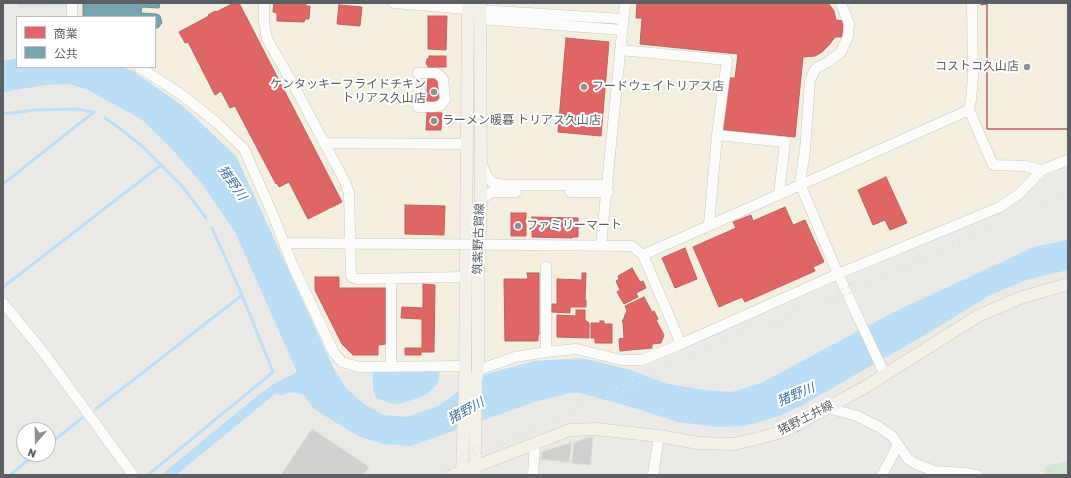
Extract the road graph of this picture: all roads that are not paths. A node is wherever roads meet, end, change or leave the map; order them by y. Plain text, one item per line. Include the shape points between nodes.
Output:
1 (72, 3) edge
2 (264, 3) edge
3 (394, 3) edge
4 (625, 3) edge
5 (841, 3) edge
6 (972, 3) edge
7 (468, 6) edge
8 (480, 10) edge
9 (72, 16) edge
10 (624, 19) junction
11 (622, 30) junction
12 (620, 50) junction
13 (141, 68) edge
14 (418, 73) dead end
15 (418, 107) dead end
16 (969, 110) junction
17 (717, 136) junction
18 (324, 143) junction
19 (466, 144) junction
20 (480, 158) junction
21 (1068, 160) edge
22 (1042, 170) junction
23 (800, 184) junction
24 (608, 188) junction
25 (780, 194) junction
26 (481, 199) junction
27 (709, 225) junction
28 (284, 243) junction
29 (350, 244) junction
30 (601, 245) junction
31 (643, 254) junction
32 (546, 267) dead end
33 (838, 274) junction
34 (466, 277) junction
35 (391, 279) junction
36 (1068, 284) edge
37 (3, 303) edge
38 (681, 344) junction
39 (546, 352) junction
40 (391, 366) junction
41 (465, 366) junction
42 (883, 369) junction
43 (473, 378) junction
44 (828, 408) junction
45 (659, 436) junction
46 (535, 444) junction
47 (898, 445) junction
48 (475, 471) edge
49 (459, 474) edge
50 (965, 474) edge
51 (133, 475) edge
52 (533, 475) edge
53 (653, 475) edge
54 (882, 475) edge
55 (976, 475) edge

1 - 9 street
2 - 18 street via 267,39
3 - 7 street
4 - 10 street
5 - 23 street via 849,24 848,36 841,52 818,67 810,81
6 - 16 street via 973,78
7 - 19 main road, 筑紫野古賀線
8 - 10 street
8 - 11 street
8 - 20 main road, 筑紫野古賀線
10 - 11 street
11 - 12 street
12 - 17 street via 727,60
12 - 24 street
13 - 28 street via 182,95 244,149
14 - 15 street via 436,73 444,79 444,100 441,105
16 - 22 street via 994,165 1024,166
16 - 23 street
17 - 25 street via 785,142
17 - 27 street
18 - 19 street
18 - 29 street via 349,194
19 - 34 main road, 筑紫野古賀線
20 - 24 street via 486,176 493,183
20 - 26 main road, 筑紫野古賀線
21 - 22 street
22 - 33 street via 1018,194 1000,207
23 - 25 street
23 - 33 street
24 - 26 street via 492,192
24 - 30 street
25 - 27 street
26 - 43 main road, 筑紫野古賀線
27 - 31 street
28 - 29 street
28 - 40 street via 334,353 342,362 350,365
29 - 30 street, bridge
29 - 35 street via 351,276 356,279
30 - 31 street via 632,246
31 - 38 street
32 - 39 street
33 - 38 street
33 - 42 street
34 - 35 street
34 - 41 main road, 筑紫野古賀線
35 - 40 street
36 - 42 main road, 猪野土井線 via 1020,298 978,316
37 - 51 street via 43,352
38 - 39 street via 642,360 621,360 576,349
39 - 43 street via 515,357
40 - 41 street
41 - 43 main road, 筑紫野古賀線
42 - 44 main road, 猪野土井線
43 - 48 main road, 筑紫野古賀線
43 - 49 main road, 筑紫野古賀線
44 - 45 main road, 猪野土井線 via 787,430 734,444 698,443
44 - 47 street via 857,416 879,427 892,436
45 - 46 main road, 猪野土井線 via 596,429 570,430
45 - 53 street
46 - 48 main road, 猪野土井線
46 - 52 street
47 - 50 street via 908,459 924,468
47 - 54 street
48 - 49 main road, 猪野土井線
50 - 55 street

